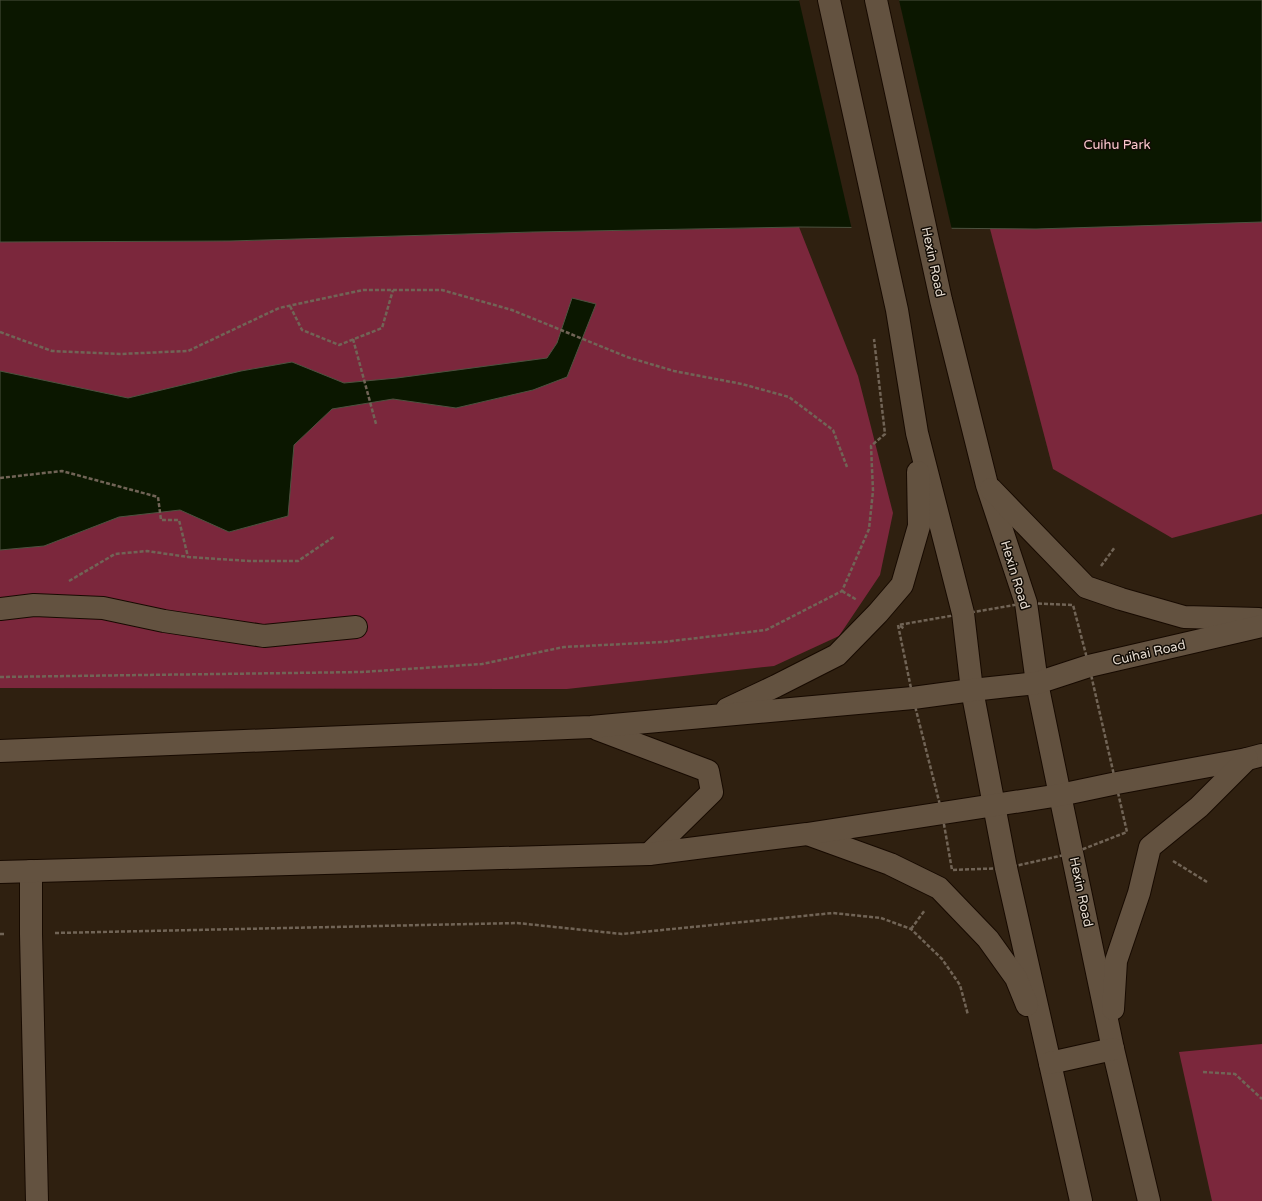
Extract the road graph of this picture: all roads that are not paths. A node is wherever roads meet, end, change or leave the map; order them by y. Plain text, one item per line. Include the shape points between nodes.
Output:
1 (829, 0) edge
2 (876, 0) edge
3 (917, 433) junction
4 (987, 485) junction
5 (0, 609) edge
6 (1262, 619) edge
7 (1262, 626) edge
8 (356, 627) dead end
9 (1037, 683) junction
10 (972, 690) junction
11 (712, 716) junction
12 (590, 727) junction
13 (0, 752) edge
14 (1254, 757) edge
15 (1060, 795) junction
16 (994, 805) junction
17 (807, 834) junction
18 (650, 854) junction
19 (31, 871) junction
20 (0, 872) edge
21 (1112, 1044) junction
22 (1050, 1060) junction
23 (37, 1201) edge
24 (1081, 1201) edge
25 (1149, 1201) edge

1 - 3 street via 897,310
2 - 4 street, Hexin Road via 941,300
3 - 10 street via 963,613
3 - 11 street via 919,526 902,585 837,655
4 - 6 street via 1086,587 1184,617
4 - 9 street, Hexin Road via 1026,603
5 - 8 street via 34,605 103,608 164,621 264,636
7 - 9 street, Cuihai Road via 1089,666
9 - 10 street, Cuihai Road
9 - 15 street, Hexin Road
10 - 11 street, Cuihai Road
10 - 16 street
11 - 12 street, Cuihai Road
12 - 13 street, Cuihai Road
12 - 18 street via 708,771 712,792
14 - 15 street
14 - 21 street via 1150,847 1116,961
15 - 16 street
15 - 21 street, Hexin Road
16 - 17 street
16 - 22 street
17 - 18 street
17 - 22 street via 890,864 939,888 988,939 1016,978
18 - 19 street
19 - 20 street
19 - 23 street
21 - 22 street
21 - 25 street, Hexin Road
22 - 24 street

